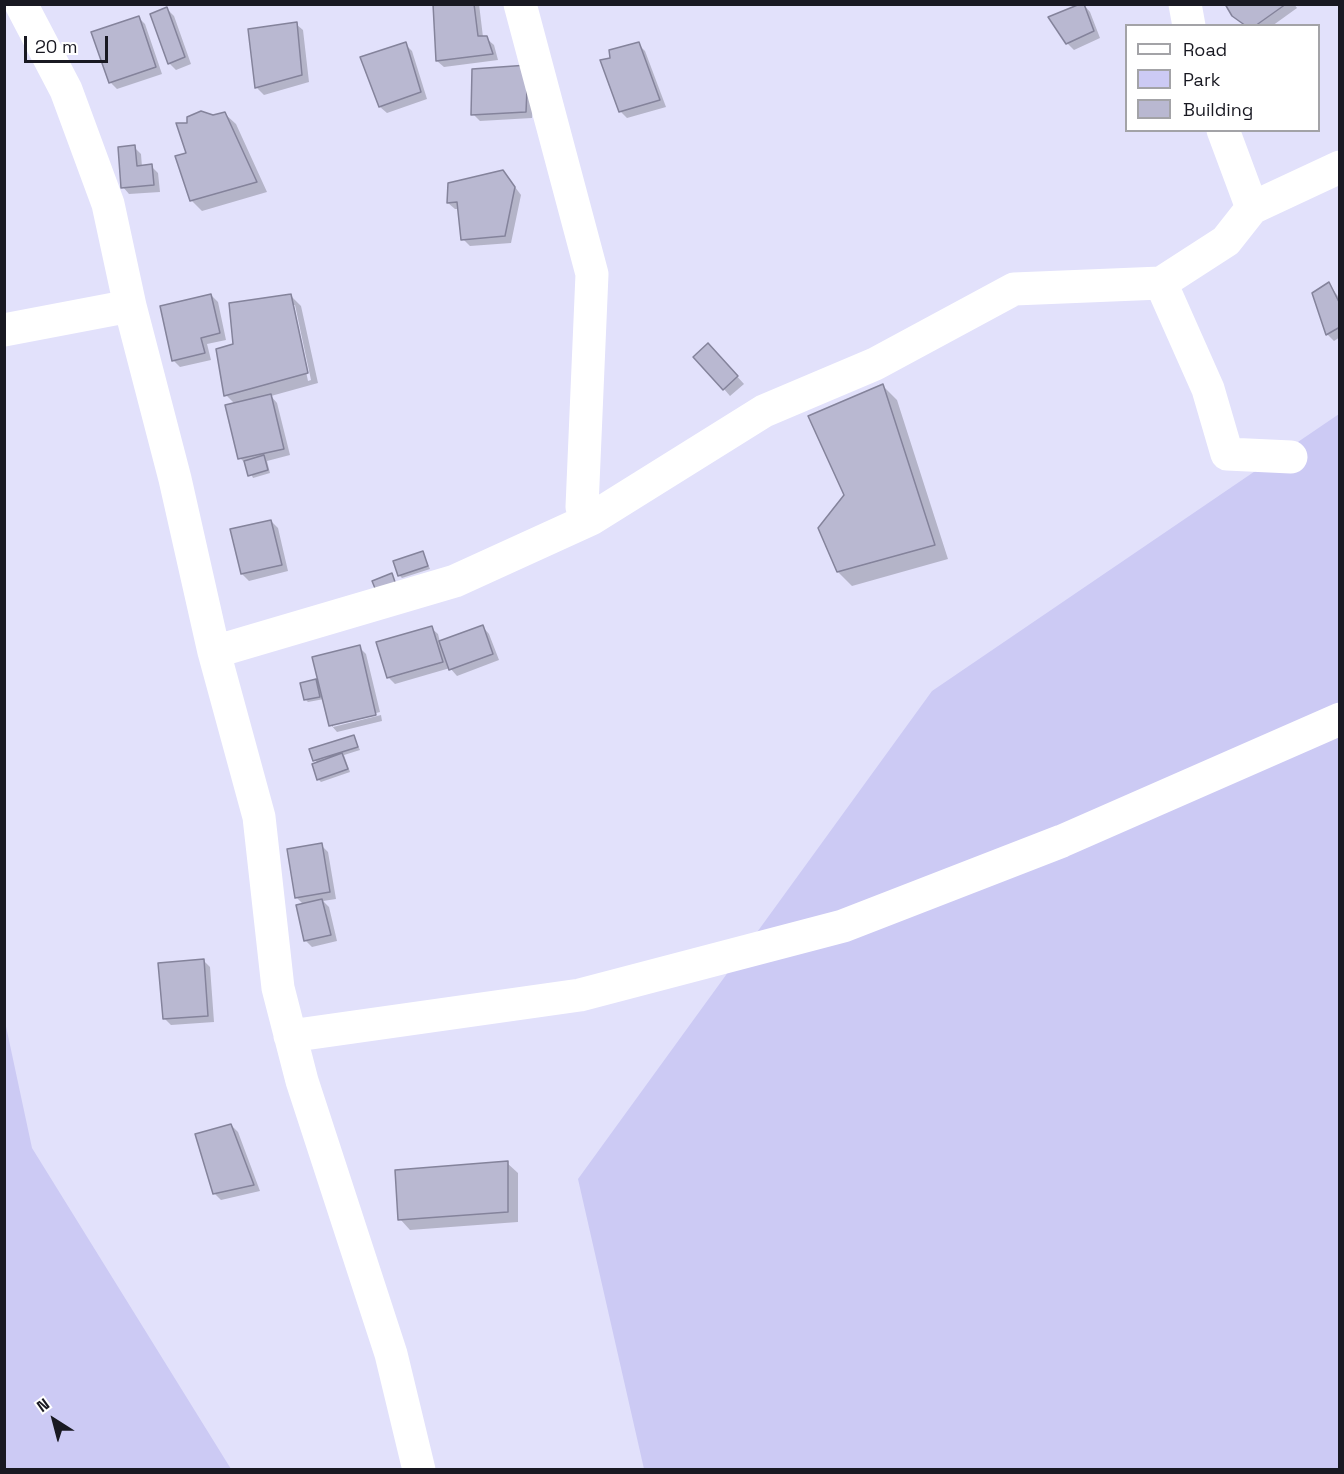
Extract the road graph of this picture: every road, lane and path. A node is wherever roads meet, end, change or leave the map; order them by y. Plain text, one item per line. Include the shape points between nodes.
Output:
1 (21, 4) edge
2 (520, 4) edge
3 (1185, 4) edge
4 (1189, 24) edge
5 (1225, 132) edge
6 (1340, 167) edge
7 (1252, 208) junction
8 (1161, 283) junction
9 (130, 306) junction
10 (4, 330) edge
11 (1291, 457) dead end
12 (582, 507) dead end
13 (214, 652) junction
14 (1340, 719) edge
15 (290, 1036) junction
16 (418, 1470) edge

1 - 9 street via 66,90 108,204
2 - 12 street via 592,274
3 - 4 street
5 - 7 street
6 - 7 street
7 - 8 street via 1226,241
8 - 11 street via 1208,389 1227,454
8 - 13 street via 1014,289 875,364 764,411 591,519 455,581
9 - 10 street
9 - 13 street
13 - 15 street via 259,817 278,988
14 - 15 street via 1062,841 843,926 580,995
15 - 16 street via 330,1172 391,1354

